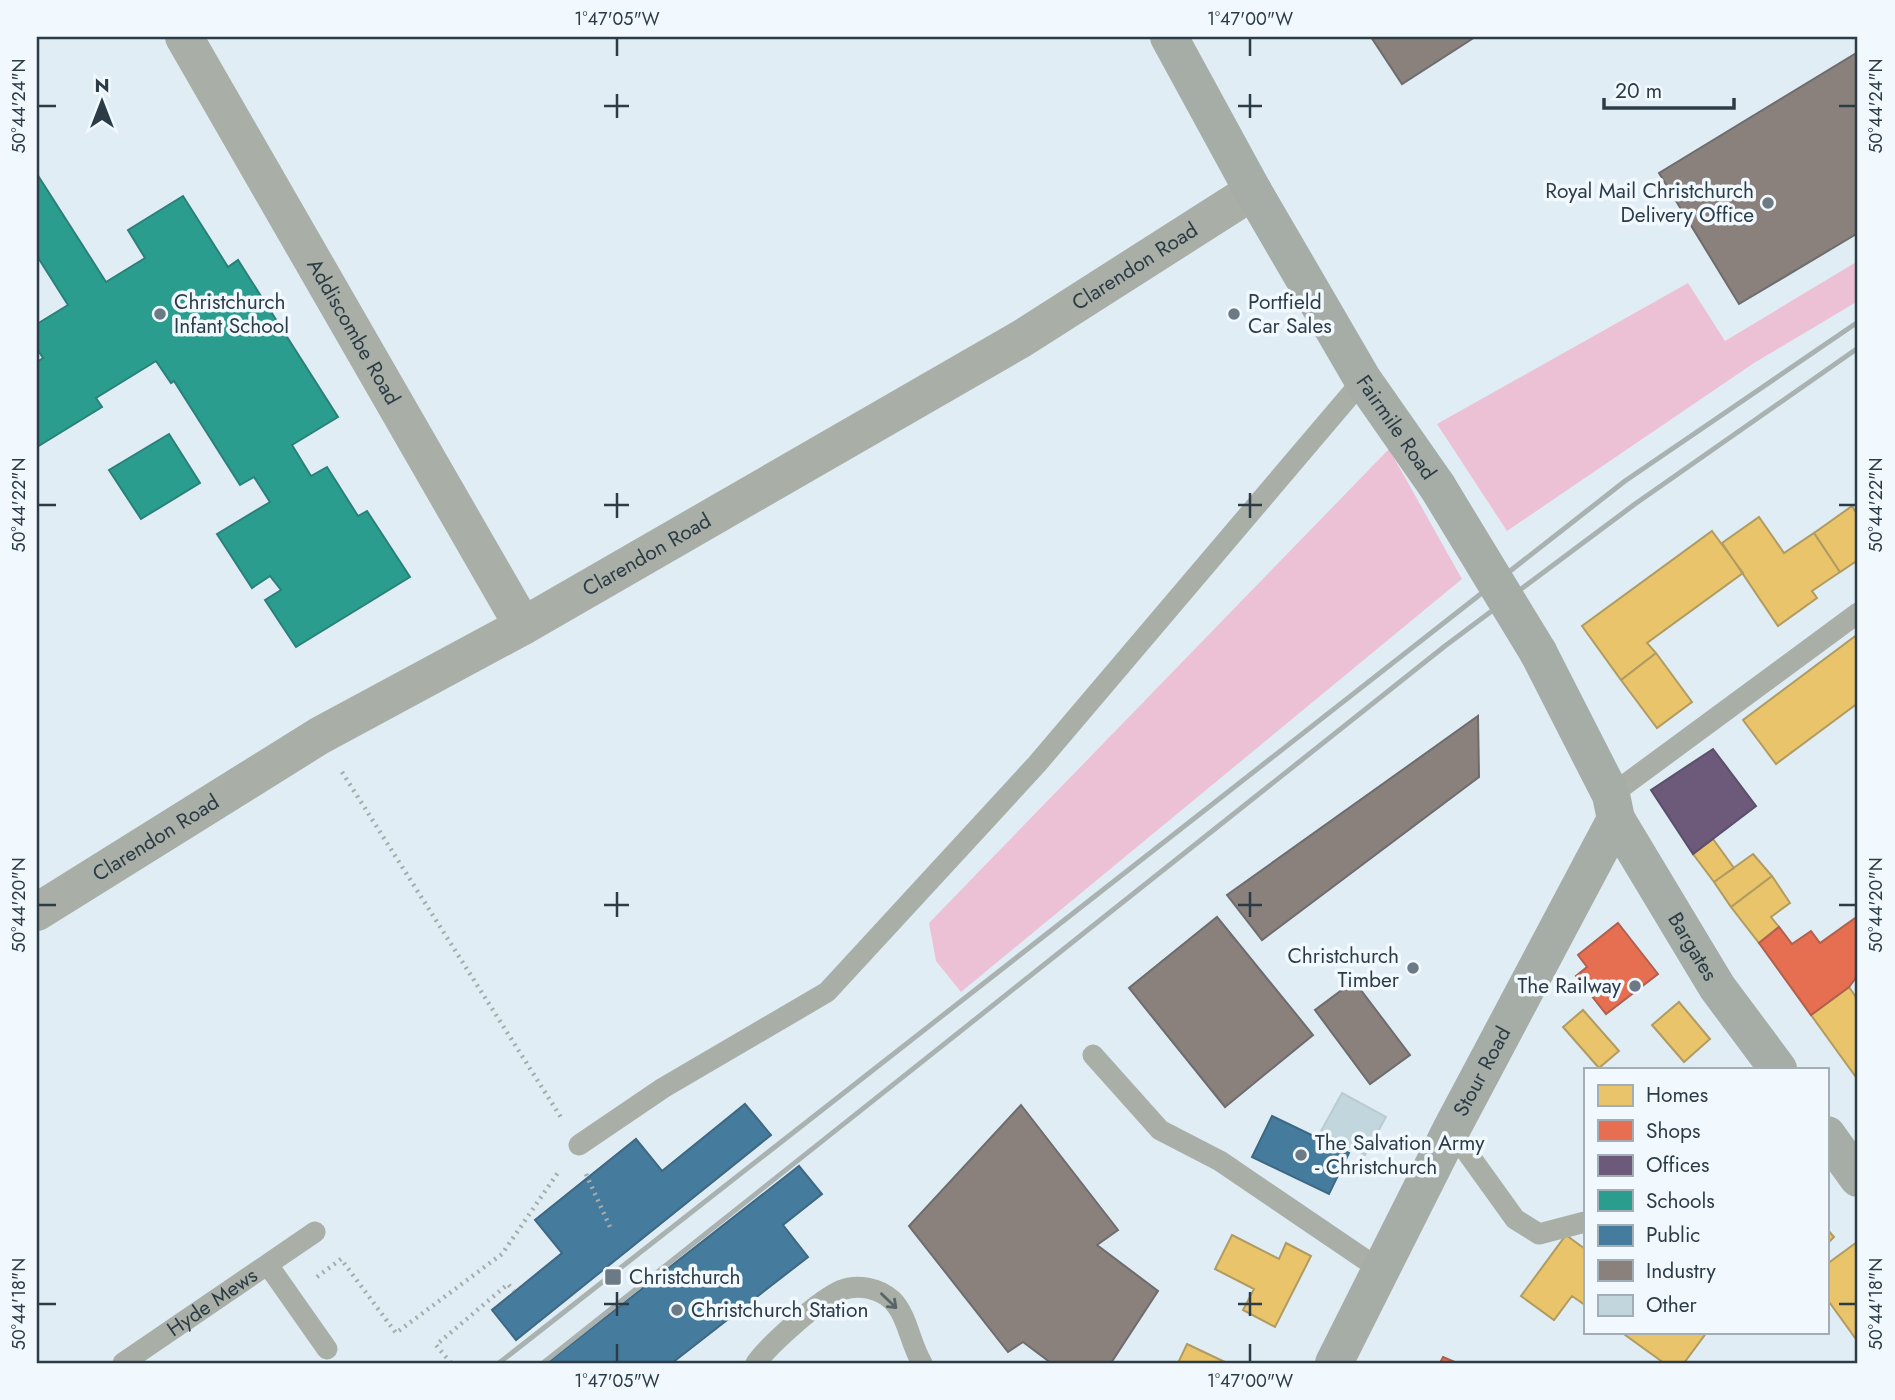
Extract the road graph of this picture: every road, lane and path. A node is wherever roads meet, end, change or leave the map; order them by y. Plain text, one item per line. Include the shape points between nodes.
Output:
1 (184, 37) edge
2 (1169, 37) edge
3 (1253, 191) junction
4 (1363, 380) junction
5 (1858, 613) edge
6 (523, 626) junction
7 (319, 736) junction
8 (1614, 807) junction
9 (37, 912) edge
10 (1093, 1055) dead end
11 (1777, 1068) edge
12 (1451, 1130) junction
13 (1828, 1136) edge
14 (579, 1145) junction
15 (1858, 1178) edge
16 (1584, 1222) edge
17 (610, 1227) dead end
18 (315, 1232) dead end
19 (268, 1265) junction
20 (1379, 1269) junction
21 (514, 1291) dead end
22 (290, 1296) junction
23 (327, 1349) dead end
24 (123, 1363) edge
25 (451, 1363) edge
26 (757, 1363) edge
27 (922, 1363) edge
28 (1334, 1363) edge

1 - 6 street, Addiscombe Road
2 - 3 main road, Fairmile Road
3 - 4 main road, Fairmile Road
3 - 6 street, Clarendon Road via 1021,339
4 - 8 main road, Fairmile Road, bridge via 1437,486 1538,652
4 - 14 lane via 1037,764 827,992 663,1088
5 - 8 lane
6 - 7 street, Clarendon Road
7 - 9 street, Clarendon Road
7 - 14 path
8 - 11 main road, Bargates via 1717,986
8 - 12 main road, Stour Road
10 - 20 lane via 1160,1130 1220,1160
12 - 16 lane via 1515,1219 1539,1234
12 - 20 main road, Stour Road
13 - 15 main road
14 - 17 path via 587,1178
14 - 22 path via 502,1254 396,1333 341,1259
18 - 19 lane, Hyde Mews
19 - 22 lane, Hyde Mews
19 - 24 lane, Hyde Mews
20 - 28 main road, Stour Road
21 - 25 path via 508,1284 436,1345
22 - 23 lane, Hyde Mews
26 -> 27 lane via 769,1346 840,1291 858,1286 892,1300

